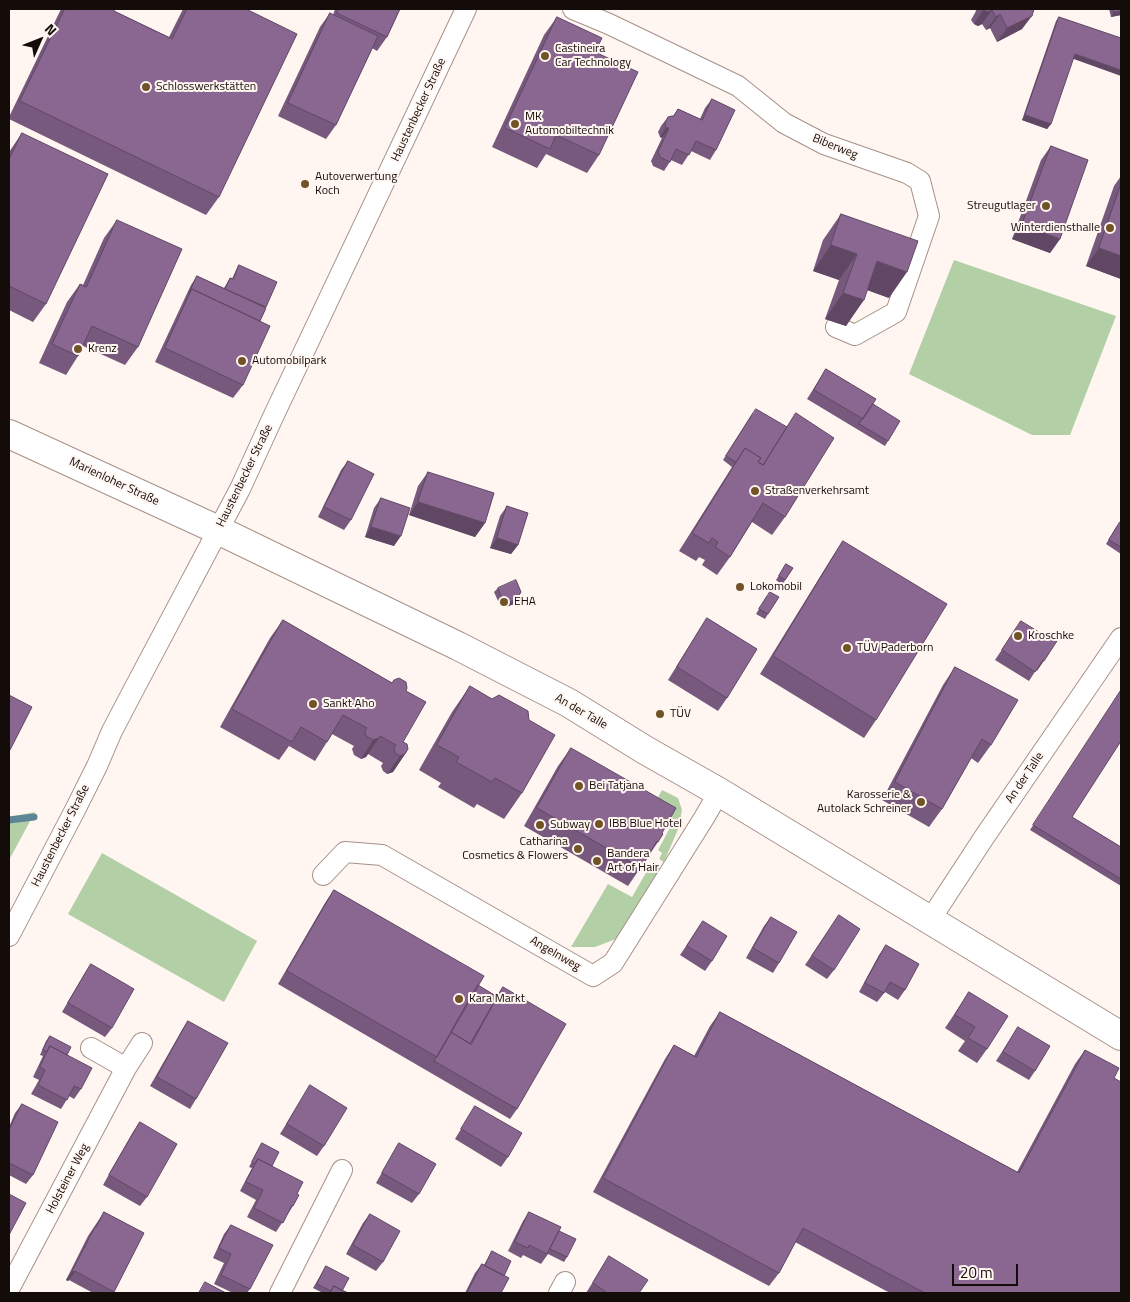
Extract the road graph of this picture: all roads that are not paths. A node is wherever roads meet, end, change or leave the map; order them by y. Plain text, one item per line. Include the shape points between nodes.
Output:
1 (466, 9) edge
2 (573, 9) edge
3 (836, 327) dead end
4 (9, 434) edge
5 (218, 530) junction
6 (1121, 638) edge
7 (719, 792) junction
8 (323, 875) dead end
9 (930, 920) junction
10 (9, 936) edge
11 (1121, 1036) edge
12 (142, 1043) dead end
13 (91, 1048) dead end
14 (126, 1068) junction
15 (342, 1170) dead end
16 (9, 1289) edge
17 (280, 1293) edge

1 - 5 street, Haustenbecker Straße
2 - 3 street, Biberweg via 738,86 784,123 824,144 920,181 929,216 896,312 855,335
4 - 5 street, Marienloher Straße
5 - 7 street, An der Talle via 569,704
5 - 10 street, Haustenbecker Straße
6 - 9 street, An der Talle
7 - 8 street, Angelnweg via 613,963 593,976 382,855 345,852
7 - 9 street, An der Talle
9 - 11 street, An der Talle
12 - 14 street, Holsteiner Weg
13 - 14 street
14 - 16 street, Holsteiner Weg
15 - 17 street

